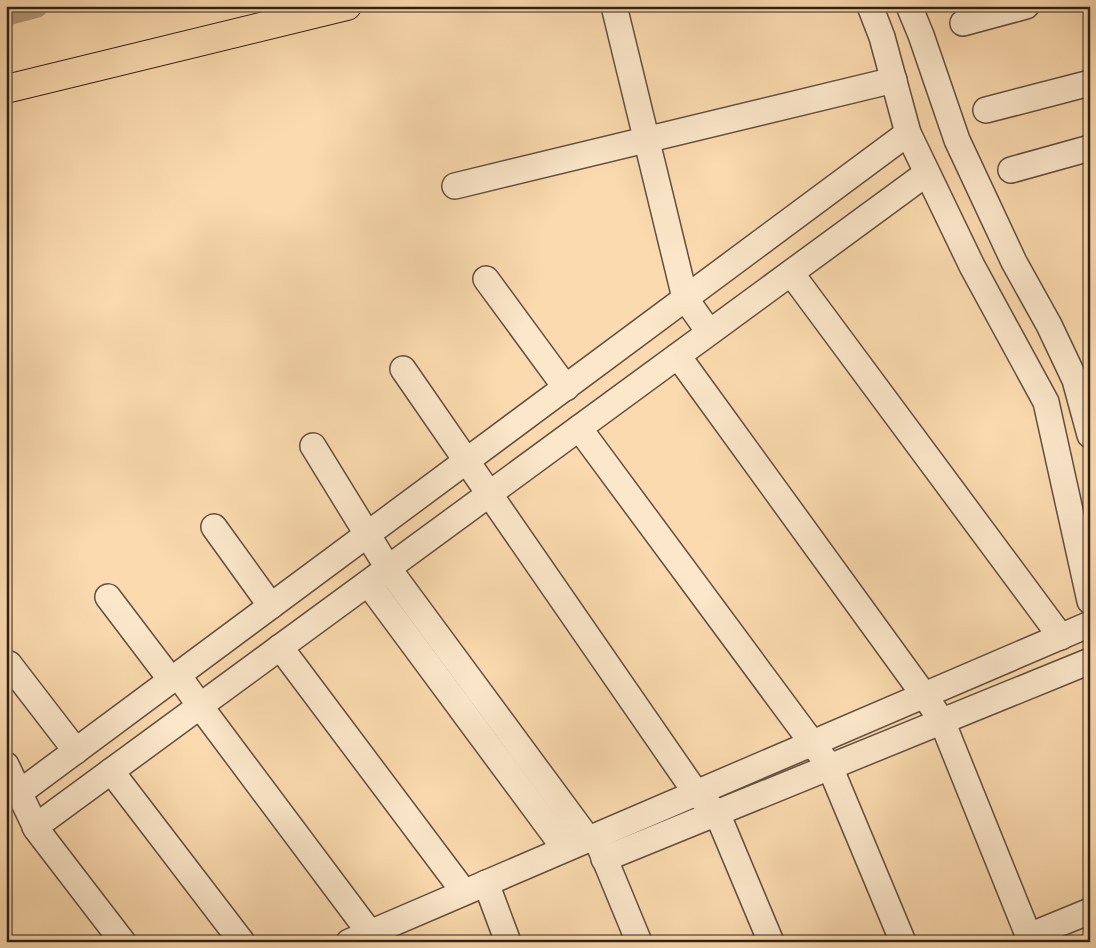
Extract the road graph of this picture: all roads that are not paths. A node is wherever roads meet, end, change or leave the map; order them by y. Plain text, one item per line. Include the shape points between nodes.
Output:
1 (347, 6) edge
2 (614, 6) edge
3 (870, 6) edge
4 (909, 6) edge
5 (1026, 6) edge
6 (962, 23) dead end
7 (894, 80) junction
8 (1090, 83) edge
9 (6, 89) edge
10 (986, 110) dead end
11 (908, 133) junction
12 (647, 140) junction
13 (1090, 148) edge
14 (1011, 170) dead end
15 (927, 173) junction
16 (455, 186) dead end
17 (792, 273) junction
18 (486, 280) dead end
19 (685, 298) junction
20 (710, 332) junction
21 (678, 356) junction
22 (403, 369) dead end
23 (566, 388) junction
24 (579, 428) junction
25 (1090, 435) edge
26 (312, 446) dead end
27 (466, 461) junction
28 (489, 494) junction
29 (214, 528) dead end
30 (367, 535) junction
31 (388, 568) junction
32 (368, 583) junction
33 (108, 597) dead end
34 (1090, 600) edge
35 (271, 606) junction
36 (1090, 624) edge
37 (1061, 637) junction
38 (280, 647) junction
39 (1090, 661) edge
40 (6, 667) edge
41 (175, 678) junction
42 (924, 695) junction
43 (200, 706) junction
44 (942, 721) junction
45 (813, 743) junction
46 (76, 751) junction
47 (6, 765) edge
48 (830, 767) junction
49 (111, 771) junction
50 (19, 793) junction
51 (696, 793) junction
52 (717, 813) junction
53 (35, 827) junction
54 (592, 838) junction
55 (565, 849) junction
56 (604, 859) junction
57 (475, 888) junction
58 (1090, 910) edge
59 (397, 932) edge
60 (360, 937) edge
61 (1030, 939) edge
62 (123, 942) edge
63 (242, 942) edge
64 (508, 942) edge
65 (639, 942) edge
66 (771, 942) edge
67 (904, 942) edge

1 - 9 main road
2 - 12 street
3 - 7 street
4 - 25 street via 956,140 1075,380
5 - 6 street
7 - 11 street
7 - 12 street
8 - 10 street
11 - 15 street
11 - 19 street
12 - 16 street
12 - 19 street
13 - 14 street
15 - 17 street
15 - 34 street via 972,266 1046,402
17 - 20 street
17 - 37 street
18 - 23 street
19 - 20 street
19 - 23 street
20 - 21 street
21 - 24 street
21 - 42 street
22 - 27 street
23 - 27 street
24 - 28 street
24 - 45 street
26 - 30 street
27 - 28 street
27 - 30 street
28 - 31 street
28 - 51 street
29 - 35 street
30 - 31 street
30 - 35 street
31 - 32 street
31 - 54 street
32 - 38 street
32 - 55 street
33 - 41 street
35 - 41 street
36 - 37 street
37 - 42 street
38 - 43 street
38 - 57 street
39 - 44 street
40 - 46 street via 9,664
41 - 43 street
41 - 46 street
42 - 44 street
42 - 45 street
43 - 49 street
43 - 60 street
44 - 48 street
44 - 61 street
45 - 48 street
45 - 51 street
46 - 50 street
47 - 50 street
48 - 52 street
48 - 67 street
49 - 53 street
49 - 63 street
50 - 53 street
51 - 52 street
51 - 54 street
52 - 56 street
52 - 66 street
53 - 62 street
54 - 55 street
54 - 56 street
55 - 57 street
56 - 65 street
57 - 59 street
57 - 64 street
58 - 61 street
59 - 60 street

